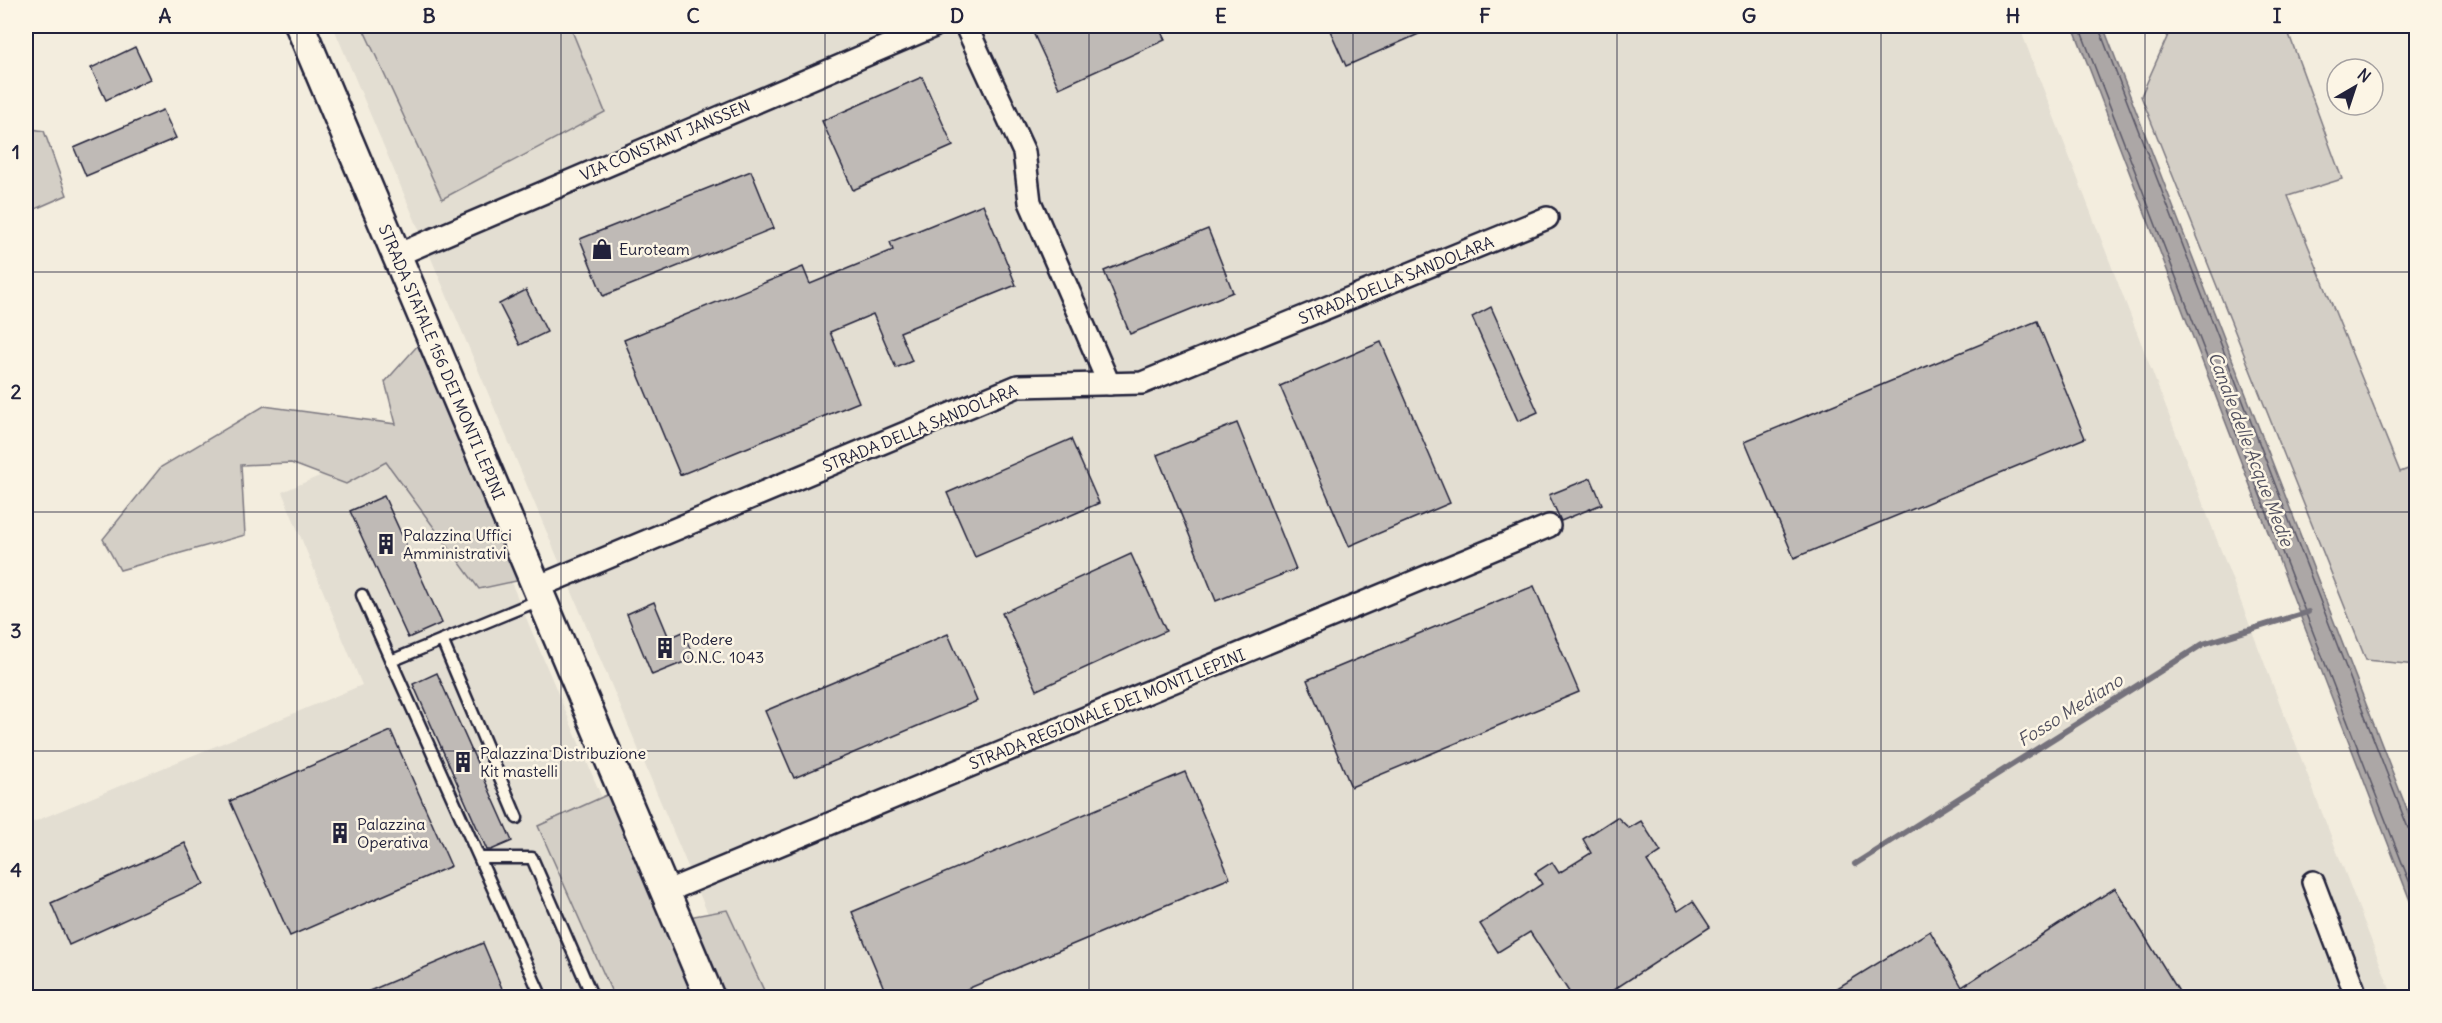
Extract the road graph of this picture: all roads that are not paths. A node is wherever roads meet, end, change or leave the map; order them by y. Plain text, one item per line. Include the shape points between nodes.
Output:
1 (300, 26) edge
2 (934, 26) edge
3 (966, 26) edge
4 (1547, 218) dead end
5 (397, 255) junction
6 (1109, 384) junction
7 (1549, 526) dead end
8 (539, 593) junction
9 (362, 595) dead end
10 (442, 639) junction
11 (391, 661) junction
12 (517, 818) dead end
13 (481, 858) junction
14 (2313, 882) dead end
15 (665, 892) junction
16 (542, 998) edge
17 (593, 998) edge
18 (710, 998) edge
19 (2357, 998) edge

1 - 5 main road, STRADA STATALE 156 DEI MONTI LEPINI
2 - 5 street, VIA CONSTANT JANSSEN
3 - 6 street via 1024,152 1030,202
4 - 6 street, STRADA DELLA SANDOLARA via 1142,383
5 - 8 main road, STRADA STATALE 156 DEI MONTI LEPINI
6 - 8 street, STRADA DELLA SANDOLARA via 1018,386
7 - 15 street, STRADA REGIONALE DEI MONTI LEPINI
8 - 10 lane
8 - 15 main road, STRADA STATALE 156 DEI MONTI LEPINI
9 - 11 lane
10 - 11 lane
10 - 12 lane
11 - 13 lane
13 - 16 lane
13 - 17 lane via 532,858
14 - 19 street
15 - 18 main road, STRADA STATALE 156 DEI MONTI LEPINI

